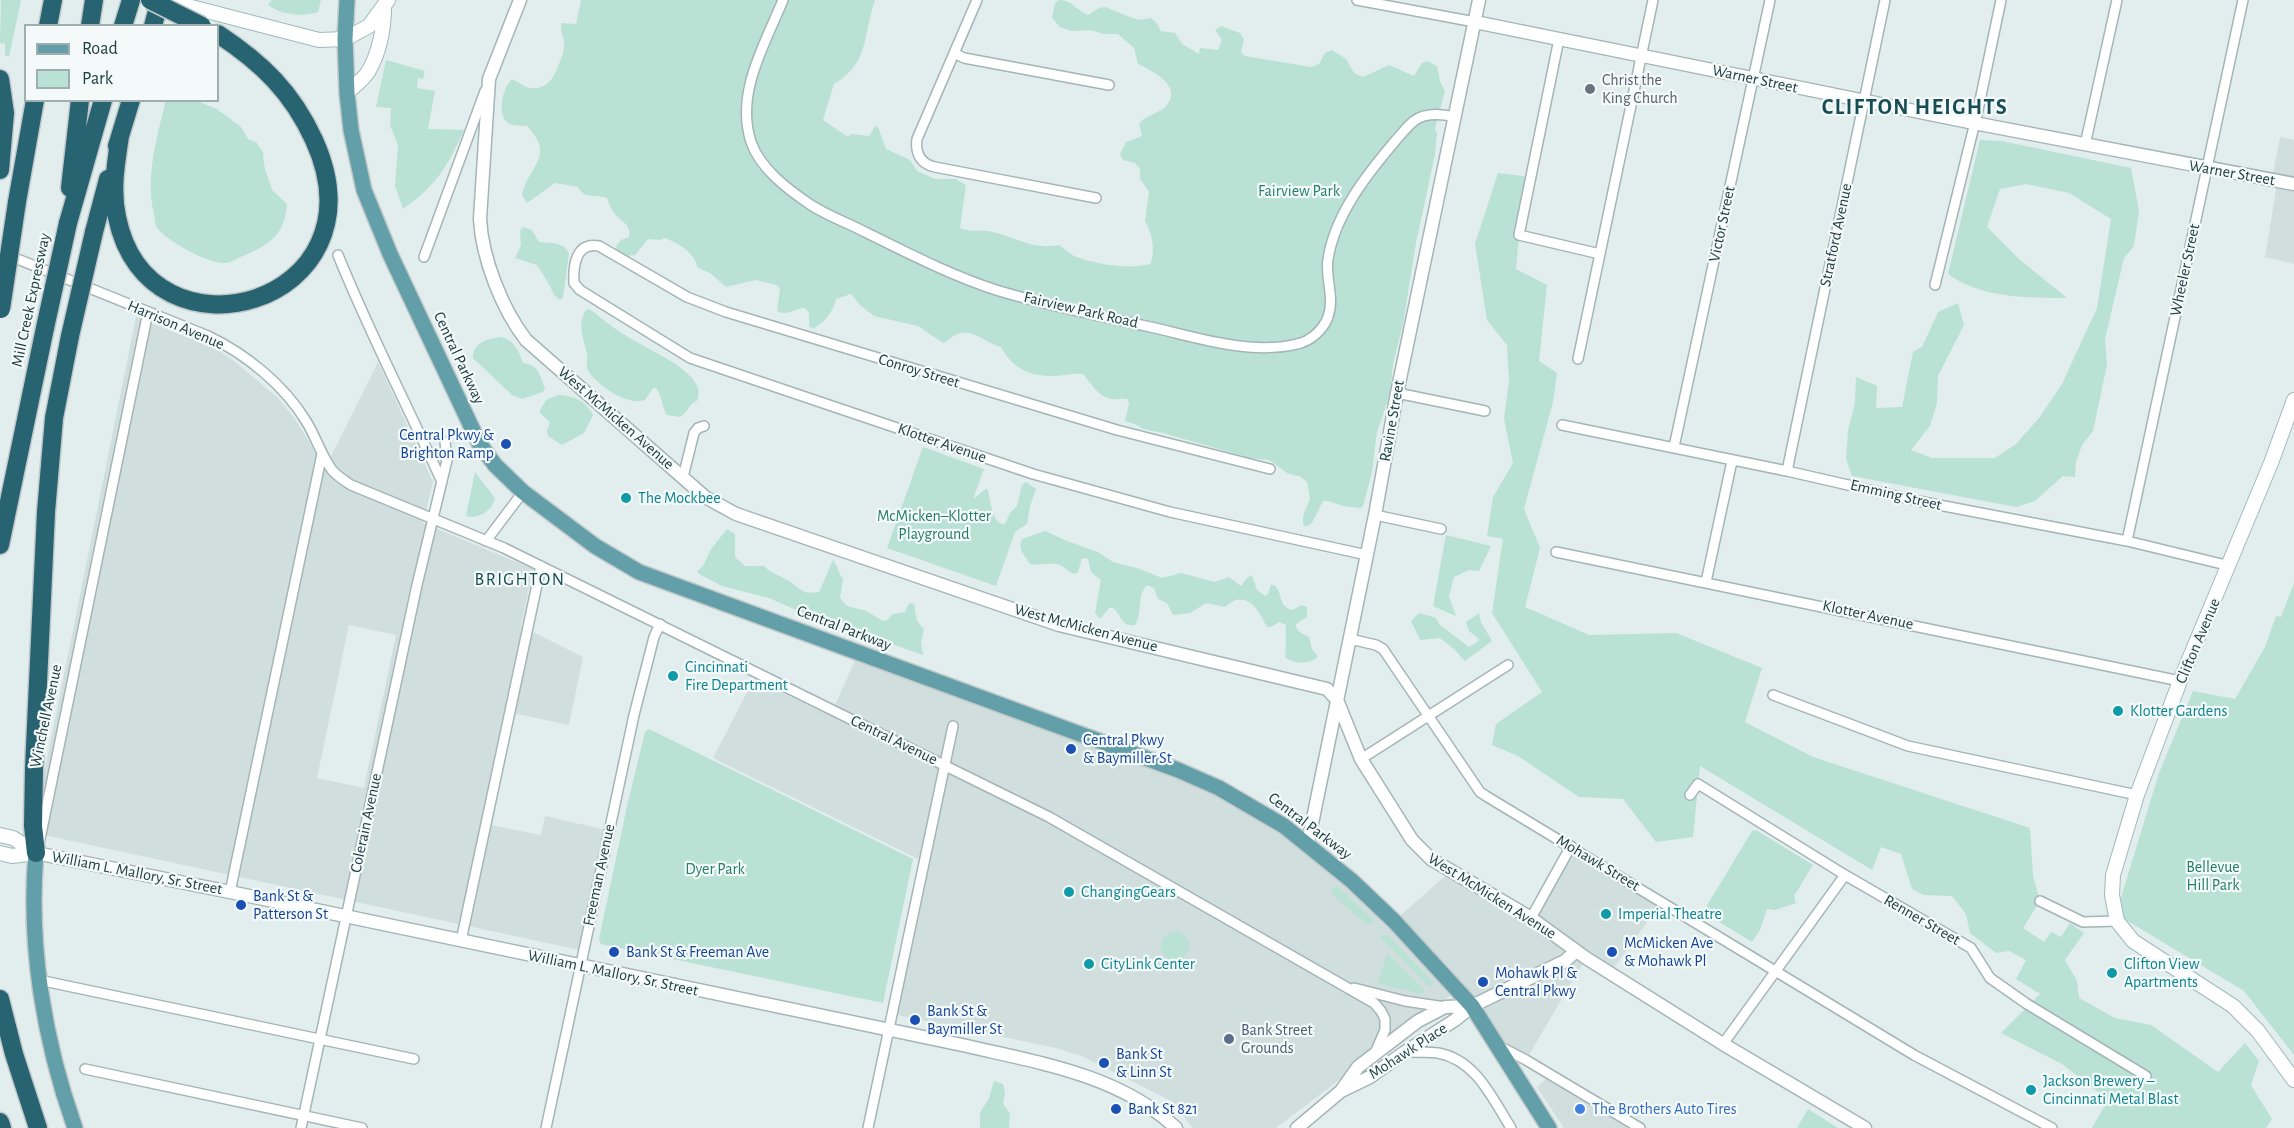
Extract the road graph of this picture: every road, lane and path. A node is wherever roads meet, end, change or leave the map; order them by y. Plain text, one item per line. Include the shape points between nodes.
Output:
1 (53, 0) edge
2 (94, 0) edge
3 (131, 0) edge
4 (150, 0) edge
5 (162, 0) edge
6 (347, 0) edge
7 (520, 0) edge
8 (783, 0) edge
9 (977, 0) edge
10 (1357, 0) edge
11 (1479, 0) edge
12 (1653, 0) edge
13 (1770, 0) edge
14 (1885, 0) edge
15 (2001, 0) edge
16 (2117, 0) edge
17 (2243, 0) edge
18 (386, 4) edge
19 (207, 19) edge
20 (1475, 22) junction
21 (48, 24) edge
22 (90, 24) edge
23 (124, 24) edge
24 (154, 24) edge
25 (219, 35) edge
26 (345, 39) junction
27 (1559, 39) junction
28 (954, 53) junction
29 (1641, 56) junction
30 (1754, 78) junction
31 (0, 79) edge
32 (489, 79) junction
33 (1109, 85) dead end
34 (348, 93) junction
35 (1864, 101) junction
36 (35, 102) edge
37 (80, 102) edge
38 (102, 102) edge
39 (130, 102) edge
40 (1455, 117) junction
41 (1974, 123) junction
42 (120, 136) junction
43 (2085, 145) junction
44 (2207, 169) junction
45 (0, 170) edge
46 (2294, 184) edge
47 (1096, 198) dead end
48 (68, 223) junction
49 (581, 249) joint
50 (0, 252) edge
51 (1600, 254) junction
52 (338, 255) dead end
53 (424, 257) dead end
54 (1935, 285) dead end
55 (0, 310) edge
56 (148, 312) junction
57 (1578, 359) dead end
58 (1397, 393) junction
59 (2293, 407) edge
60 (1485, 411) dead end
61 (1562, 425) dead end
62 (704, 426) dead end
63 (445, 442) dead end
64 (1674, 447) junction
65 (322, 454) junction
66 (1732, 461) junction
67 (1270, 469) dead end
68 (1787, 471) junction
69 (684, 477) junction
70 (442, 482) junction
71 (523, 492) junction
72 (1376, 515) junction
73 (433, 519) junction
74 (1441, 529) dead end
75 (2127, 540) junction
76 (486, 541) junction
77 (0, 545) edge
78 (1556, 552) dead end
79 (1367, 555) junction
80 (541, 566) junction
81 (2230, 566) junction
82 (1706, 582) junction
83 (660, 624) junction
84 (1350, 639) junction
85 (1508, 665) dead end
86 (2181, 681) junction
87 (1773, 695) dead end
88 (1337, 700) junction
89 (1430, 715) junction
90 (953, 726) dead end
91 (1361, 759) junction
92 (944, 765) junction
93 (1690, 795) dead end
94 (2137, 795) junction
95 (0, 835) edge
96 (1308, 843) junction
97 (1571, 846) junction
98 (0, 853) edge
99 (36, 853) junction
100 (1845, 875) junction
101 (230, 892) junction
102 (2040, 901) dead end
103 (346, 916) junction
104 (1531, 918) junction
105 (2117, 921) junction
106 (461, 941) junction
107 (1576, 951) junction
108 (579, 966) junction
109 (1776, 972) junction
110 (39, 980) junction
111 (1343, 985) junction
112 (0, 999) edge
113 (1472, 1006) junction
114 (1445, 1007) junction
115 (888, 1031) junction
116 (319, 1039) junction
117 (1495, 1044) junction
118 (1723, 1044) junction
119 (1405, 1052) junction
120 (1374, 1055) junction
121 (414, 1059) dead end
122 (85, 1069) dead end
123 (2146, 1076) dead end
124 (2294, 1080) edge
125 (1341, 1090) junction
126 (303, 1116) junction
127 (0, 1122) edge
128 (2, 1128) edge
129 (38, 1128) edge
130 (75, 1128) edge
131 (301, 1128) edge
132 (362, 1128) edge
133 (546, 1128) edge
134 (868, 1128) edge
135 (1176, 1128) edge
136 (1297, 1128) edge
137 (1511, 1128) edge
138 (1549, 1128) edge
139 (1640, 1128) edge
140 (1865, 1128) edge
141 (2052, 1128) edge

1 - 21 highway
2 - 22 highway
3 - 23 highway
4 - 19 highway, bridge
5 - 19 main road
5 - 24 highway
6 - 26 main road, Central Parkway
7 - 32 street, West McMicken Avenue
8 - 40 street, Fairview Park Road via 755,67 747,115 751,143 764,166 810,205 935,266 997,290 1235,345 1296,345 1318,332 1330,308 1331,248 1358,190 1414,121 1431,115
9 - 28 street
10 - 20 street, Warner Street
11 - 20 street, Ravine Street
12 - 29 street
13 - 30 street, Victor Street
14 - 35 street, Stratford Avenue
15 - 41 street
16 - 43 street
17 - 44 street, Wheeler Street
18 - 26 main road via 369,26
18 - 34 main road via 374,60 367,74
19 - 26 main road via 319,40
20 - 27 street, Warner Street
20 - 40 street, Ravine Street
25 - 42 highway via 281,86 309,128 320,154 329,192 326,224 317,248 300,272 270,294 236,304 202,304 154,282 131,254 117,217
26 - 34 main road, Central Parkway
27 - 29 street, Warner Street
27 - 51 street via 1519,235
28 - 33 street
28 - 47 street via 916,145 920,159 927,165
29 - 30 street, Warner Street
29 - 51 street
30 - 35 street, Warner Street
30 - 64 street, Victor Street
31 - 45 highway via 5,113
32 - 53 street
32 - 69 street, West McMicken Avenue via 481,236 509,313 526,340
34 - 71 main road, Central Parkway via 362,179 390,254 479,443
35 - 41 street, Warner Street
35 - 68 street, Stratford Avenue
36 - 55 highway, Mill Creek Expressway, bridge
37 - 48 highway
38 - 48 highway, Mill Creek Expressway
39 - 42 highway
40 - 58 street, Ravine Street
41 - 43 street, Warner Street
41 - 54 street
42 - 99 highway, bridge via 94,232 54,418 34,768
43 - 44 street, Warner Street
44 - 46 street, Warner Street
44 - 75 street, Wheeler Street
48 - 77 highway, Mill Creek Expressway, bridge
49 - 67 street, Conroy Street via 599,246 687,297 726,312 1117,430
49 - 79 street, Klotter Avenue via 573,275 580,290 690,358 1090,492
50 - 56 street, Harrison Avenue
51 - 57 street
52 - 70 street
56 - 65 street, Harrison Avenue via 222,343 250,362 293,403
56 - 99 street, Winchell Avenue
58 - 60 street
58 - 72 street, Ravine Street
59 - 81 main road, Clifton Avenue
61 - 64 street, Emming Street
62 - 69 street via 694,433
63 - 70 street, Colerain Avenue via 447,460
64 - 66 street, Emming Street
65 - 73 street, Harrison Avenue via 334,472 351,485
65 - 101 street
66 - 68 street, Emming Street
66 - 82 street
68 - 75 street, Emming Street via 1918,501
69 - 88 street, West McMicken Avenue via 705,497 736,514 953,589 1059,625 1327,688
70 - 73 street, Colerain Avenue
71 - 76 street
71 - 96 main road, Central Parkway via 594,546 639,572 1188,775 1255,807
72 - 74 street
72 - 79 street, Ravine Street
73 - 76 street, Central Avenue
73 - 103 street, Colerain Avenue
75 - 81 street, Emming Street
76 - 80 street, Central Avenue
78 - 82 street, Klotter Avenue
79 - 84 street, Ravine Street
80 - 83 street, Central Avenue
80 - 106 street
81 - 86 main road, Clifton Avenue
82 - 86 street, Klotter Avenue
83 - 92 street, Central Avenue
83 - 108 street, Freeman Avenue via 634,715
84 - 88 street, Ravine Street
84 - 89 street, Mohawk Street via 1383,649
85 - 89 street
86 - 94 main road, Clifton Avenue
87 - 94 street via 1908,746
88 - 91 street, West McMicken Avenue
88 - 96 street, Ravine Street
89 - 91 street
89 - 97 street, Mohawk Street via 1480,792
90 - 92 street
91 - 104 street, West McMicken Avenue via 1431,860
92 - 111 street, Central Avenue via 1049,817
92 - 115 street
93 - 100 street, Renner Street via 1698,784
94 - 105 main road, Clifton Avenue via 2113,874
95 - 99 main road, William L. Mallory, Sr. Street via 13,838
96 - 113 main road, Central Parkway via 1394,921
97 - 104 street
97 - 109 street, Mohawk Street
98 - 99 main road, William L. Mallory, Sr. Street
99 - 101 street, William L. Mallory, Sr. Street
99 - 110 main road, Winchell Avenue via 34,938
100 - 109 street
100 - 123 street, Renner Street via 1971,948 1990,978
101 - 103 street, William L. Mallory, Sr. Street
102 - 105 street via 2083,922
103 - 106 street, William L. Mallory, Sr. Street
103 - 116 street, Colerain Avenue
104 - 107 street, West McMicken Avenue
105 - 124 main road via 2141,947 2244,1015
106 - 108 street, William L. Mallory, Sr. Street
107 - 113 street, Mohawk Place via 1565,961
107 - 118 street, West McMicken Avenue
108 - 115 street, William L. Mallory, Sr. Street
108 - 133 street, Freeman Avenue
109 - 118 street
109 - 141 street, Mohawk Street via 1914,1055
110 - 116 street
110 - 130 main road, Winchell Avenue via 57,1069
111 - 114 street, Central Avenue
111 - 120 street, Central Avenue via 1374,1003 1385,1019 1385,1030
112 - 129 highway
113 - 114 street, Mohawk Place
113 - 117 main road, Central Parkway
113 - 119 street, Mohawk Place
114 - 120 street, Mohawk Place via 1418,1021
115 - 134 street
115 - 135 street, William L. Mallory, Sr. Street via 1080,1074 1145,1103
116 - 121 street
116 - 126 street, Colerain Avenue
117 - 138 main road, Central Parkway
117 - 139 street
118 - 140 street, West McMicken Avenue
119 - 125 street, Mohawk Place via 1370,1077
119 - 137 street via 1440,1054 1465,1063
120 - 125 street, Mohawk Place via 1358,1067
122 - 126 street
125 - 136 street, Mohawk Place
126 - 131 street, Colerain Avenue
126 - 132 street
127 - 128 highway

